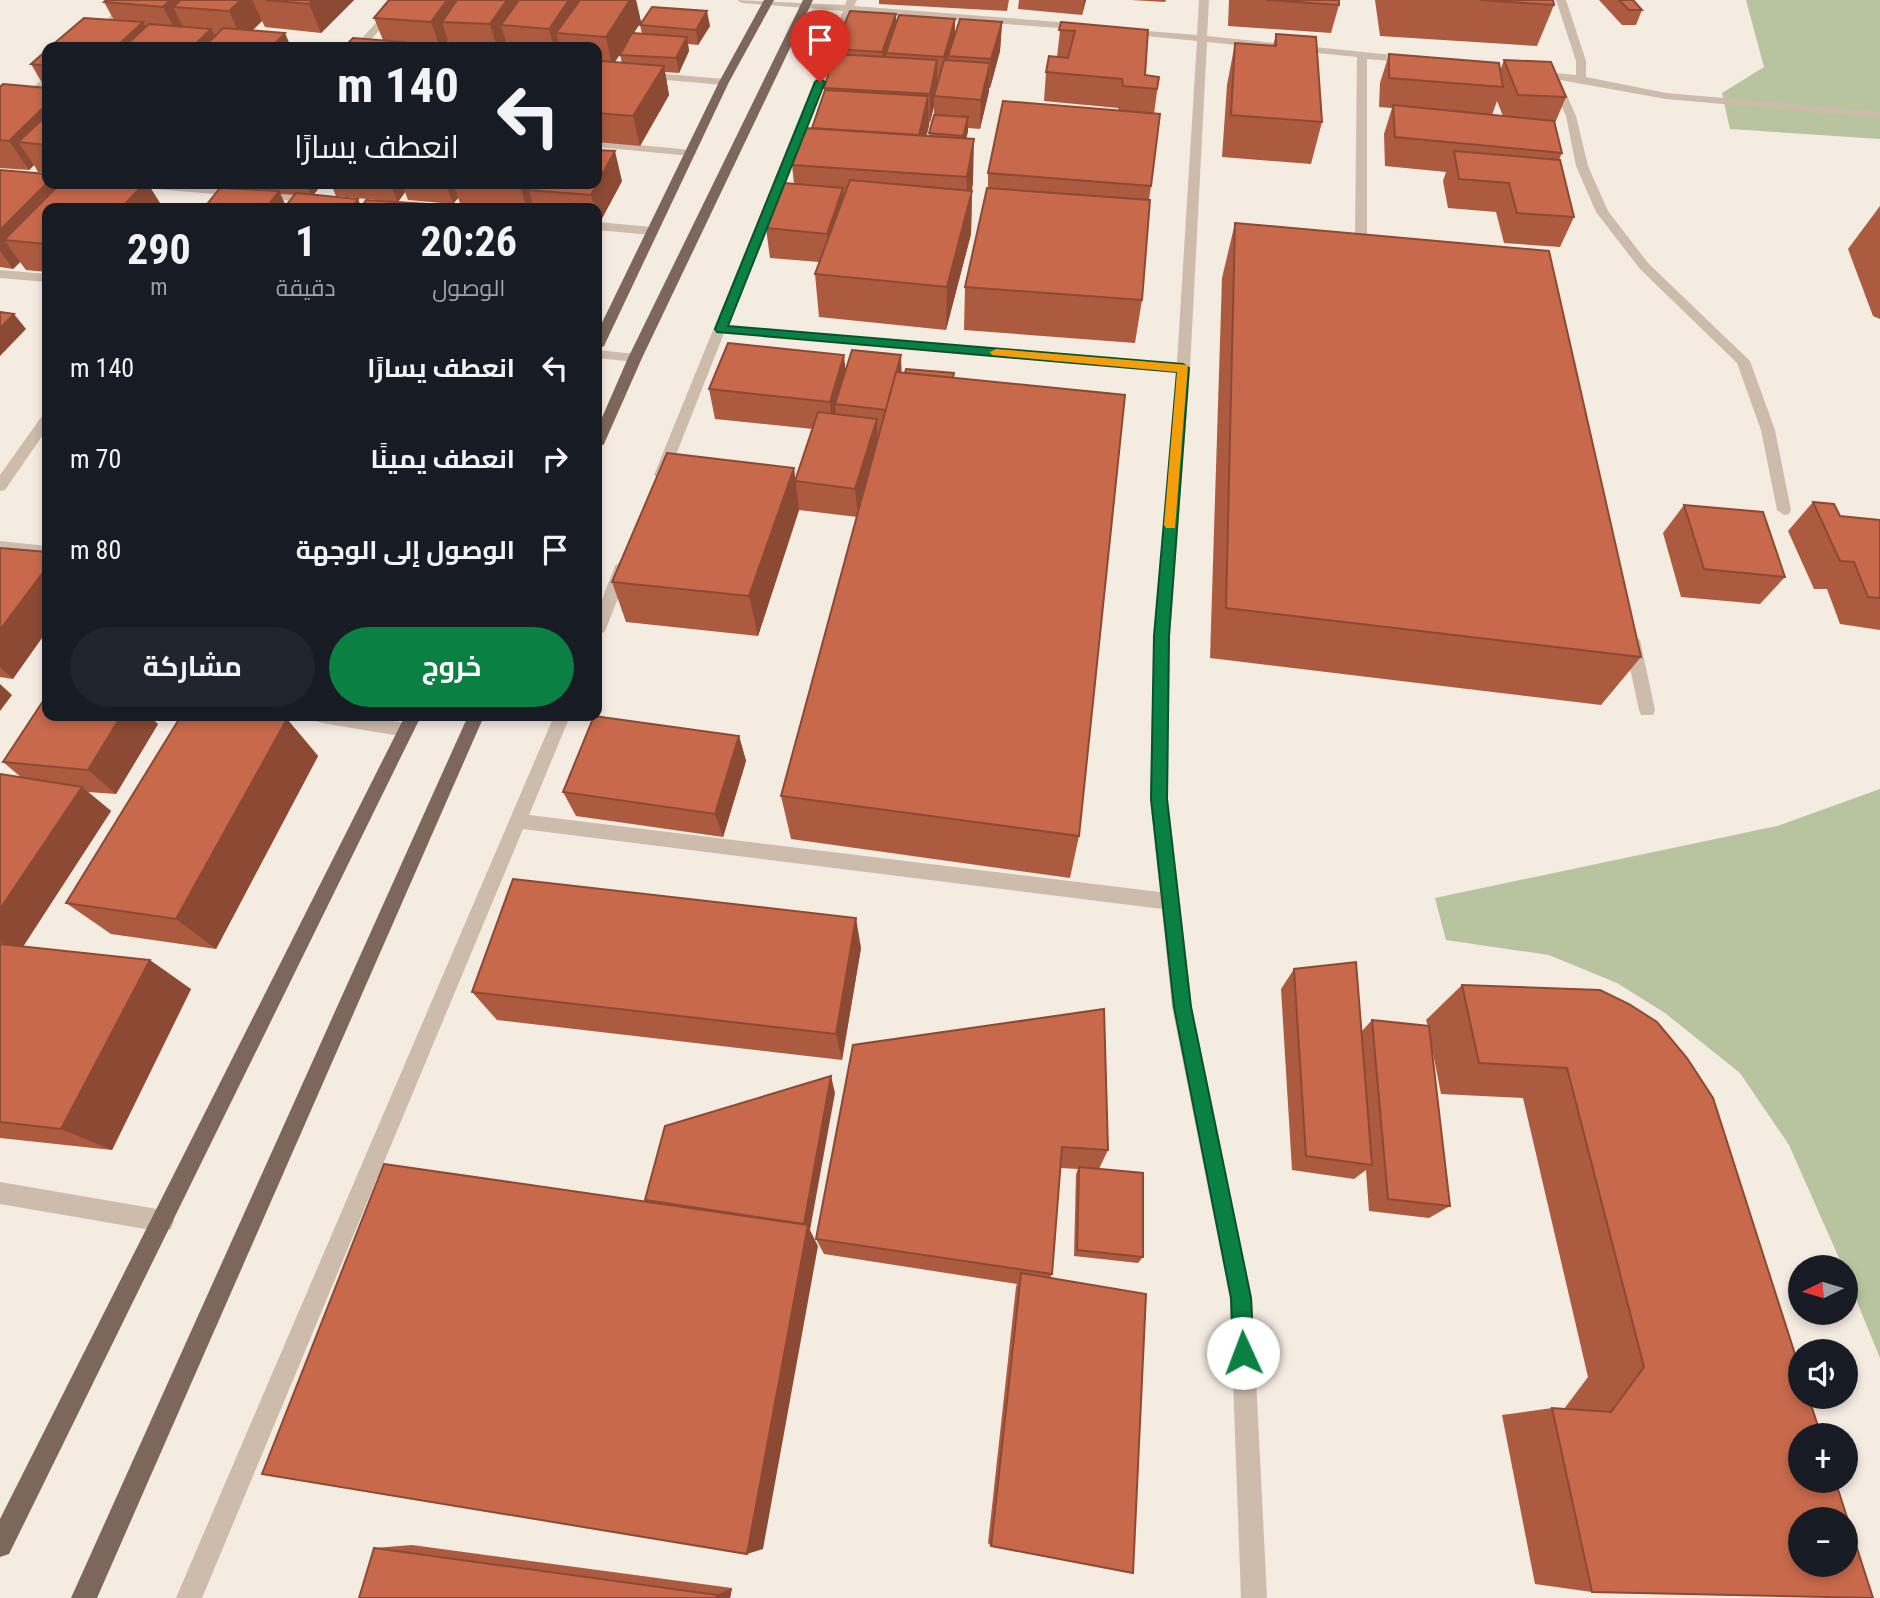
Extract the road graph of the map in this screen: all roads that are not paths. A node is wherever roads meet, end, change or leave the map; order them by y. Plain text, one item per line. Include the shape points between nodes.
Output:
1 (134, 0) edge
2 (401, 0) edge
3 (743, 0) edge
4 (1204, 0) edge
5 (1561, 0) edge
6 (768, 1) edge
7 (807, 2) edge
8 (851, 4) edge
9 (1093, 28) edge
10 (1120, 30) edge
11 (97, 33) junction
12 (111, 34) edge
13 (1201, 37) junction
14 (87, 42) edge
15 (363, 42) edge
16 (1362, 55) junction
17 (1430, 62) edge
18 (602, 71) edge
19 (1525, 73) edge
20 (1553, 76) junction
21 (1581, 79) junction
22 (724, 82) junction
23 (42, 83) edge
24 (10, 93) edge
25 (29, 95) junction
26 (42, 96) edge
27 (1880, 115) edge
28 (0, 120) edge
29 (602, 144) edge
30 (691, 153) junction
31 (230, 189) edge
32 (238, 189) edge
33 (335, 202) edge
34 (217, 203) edge
35 (602, 226) edge
36 (652, 231) junction
37 (1382, 267) edge
38 (0, 274) edge
39 (42, 278) edge
40 (721, 329) junction
41 (602, 336) edge
42 (602, 355) edge
43 (635, 358) junction
44 (1183, 368) junction
45 (42, 426) edge
46 (602, 433) edge
47 (0, 486) edge
48 (654, 492) edge
49 (1784, 510) dead end
50 (0, 546) edge
51 (42, 550) edge
52 (628, 555) edge
53 (602, 619) edge
54 (1629, 631) edge
55 (1647, 710) dead end
56 (384, 721) edge
57 (474, 721) edge
58 (560, 721) edge
59 (409, 723) edge
60 (519, 821) junction
61 (1172, 902) junction
62 (0, 1193) edge
63 (163, 1221) junction
64 (0, 1545) edge
65 (84, 1598) edge
66 (189, 1598) edge
67 (1254, 1598) edge

1 - 11 street
2 - 15 street
3 - 6 street
4 - 13 street
5 - 21 street via 1581,61
6 - 7 street
6 - 22 main road
7 - 8 street
7 - 43 main road
8 - 9 street
8 - 40 street
10 - 13 street
11 - 12 street
11 - 14 street
13 - 16 street
13 - 44 street
16 - 17 street
16 - 37 street via 1361,238 1371,259
18 - 22 street
19 - 20 street
20 - 21 street
20 - 49 street via 1602,212 1644,266 1743,361 1768,430
21 - 27 street via 1666,96
22 - 30 main road
23 - 25 street
24 - 25 street
25 - 26 street
25 - 28 street
29 - 30 street
30 - 36 main road
31 - 34 street
32 - 33 street
35 - 36 street
36 - 41 main road
38 - 39 street
40 - 44 street
40 - 48 street
42 - 43 street
43 - 46 main road
44 - 61 street via 1162,636 1159,799
45 - 47 street
50 - 51 street
52 - 53 street
54 - 55 street
56 - 59 street
57 - 65 main road
58 - 60 street
59 - 63 main road
60 - 61 street
60 - 66 street
61 - 67 street via 1182,1007 1241,1298
62 - 63 street
63 - 64 main road

